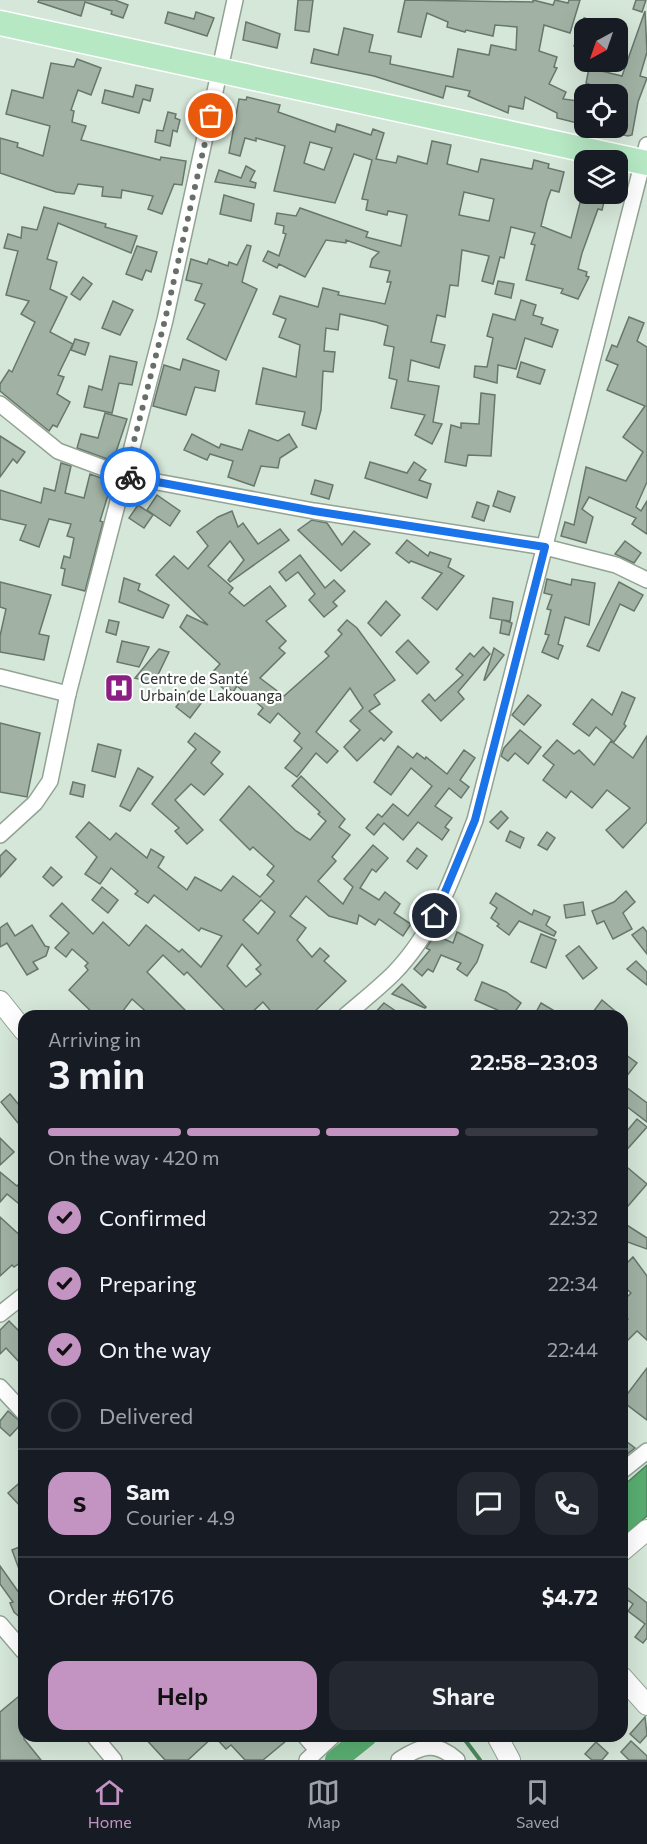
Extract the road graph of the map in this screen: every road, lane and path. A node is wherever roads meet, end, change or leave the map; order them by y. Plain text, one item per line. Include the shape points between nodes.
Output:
1 (235, 0) edge
2 (0, 23) edge
3 (221, 70) junction
4 (646, 157) edge
5 (0, 404) edge
6 (125, 476) junction
7 (545, 547) junction
8 (647, 580) edge
9 (0, 677) edge
10 (68, 694) junction
11 (0, 835) edge
12 (0, 1001) edge
13 (352, 1010) edge
14 (18, 1024) edge
15 (18, 1299) edge
16 (0, 1314) edge
17 (0, 1387) edge
18 (18, 1406) edge
19 (647, 1451) edge
20 (628, 1466) edge
21 (647, 1530) edge
22 (628, 1546) edge
23 (0, 1624) edge
24 (18, 1645) edge
25 (628, 1684) edge
26 (647, 1706) edge
27 (99, 1742) edge
28 (326, 1742) edge
29 (500, 1742) edge
30 (312, 1755) edge
31 (114, 1760) edge
32 (399, 1760) edge
33 (457, 1760) edge
34 (510, 1760) edge

1 - 3 street
2 - 3 main road
3 - 4 main road
3 - 6 street via 165,320
4 - 7 street
5 - 6 street via 58,451
6 - 7 street via 314,511
6 - 10 street
7 - 8 street via 616,566
7 - 13 street via 475,820 450,884 427,932 394,973
9 - 10 street
10 - 11 street via 50,781 35,803
12 - 14 street
15 - 16 street
17 - 18 street
19 - 20 street
21 - 22 street
23 - 24 street
25 - 26 street
27 - 31 street
28 - 30 street
29 - 34 street
32 - 33 street via 429,1746 442,1748

